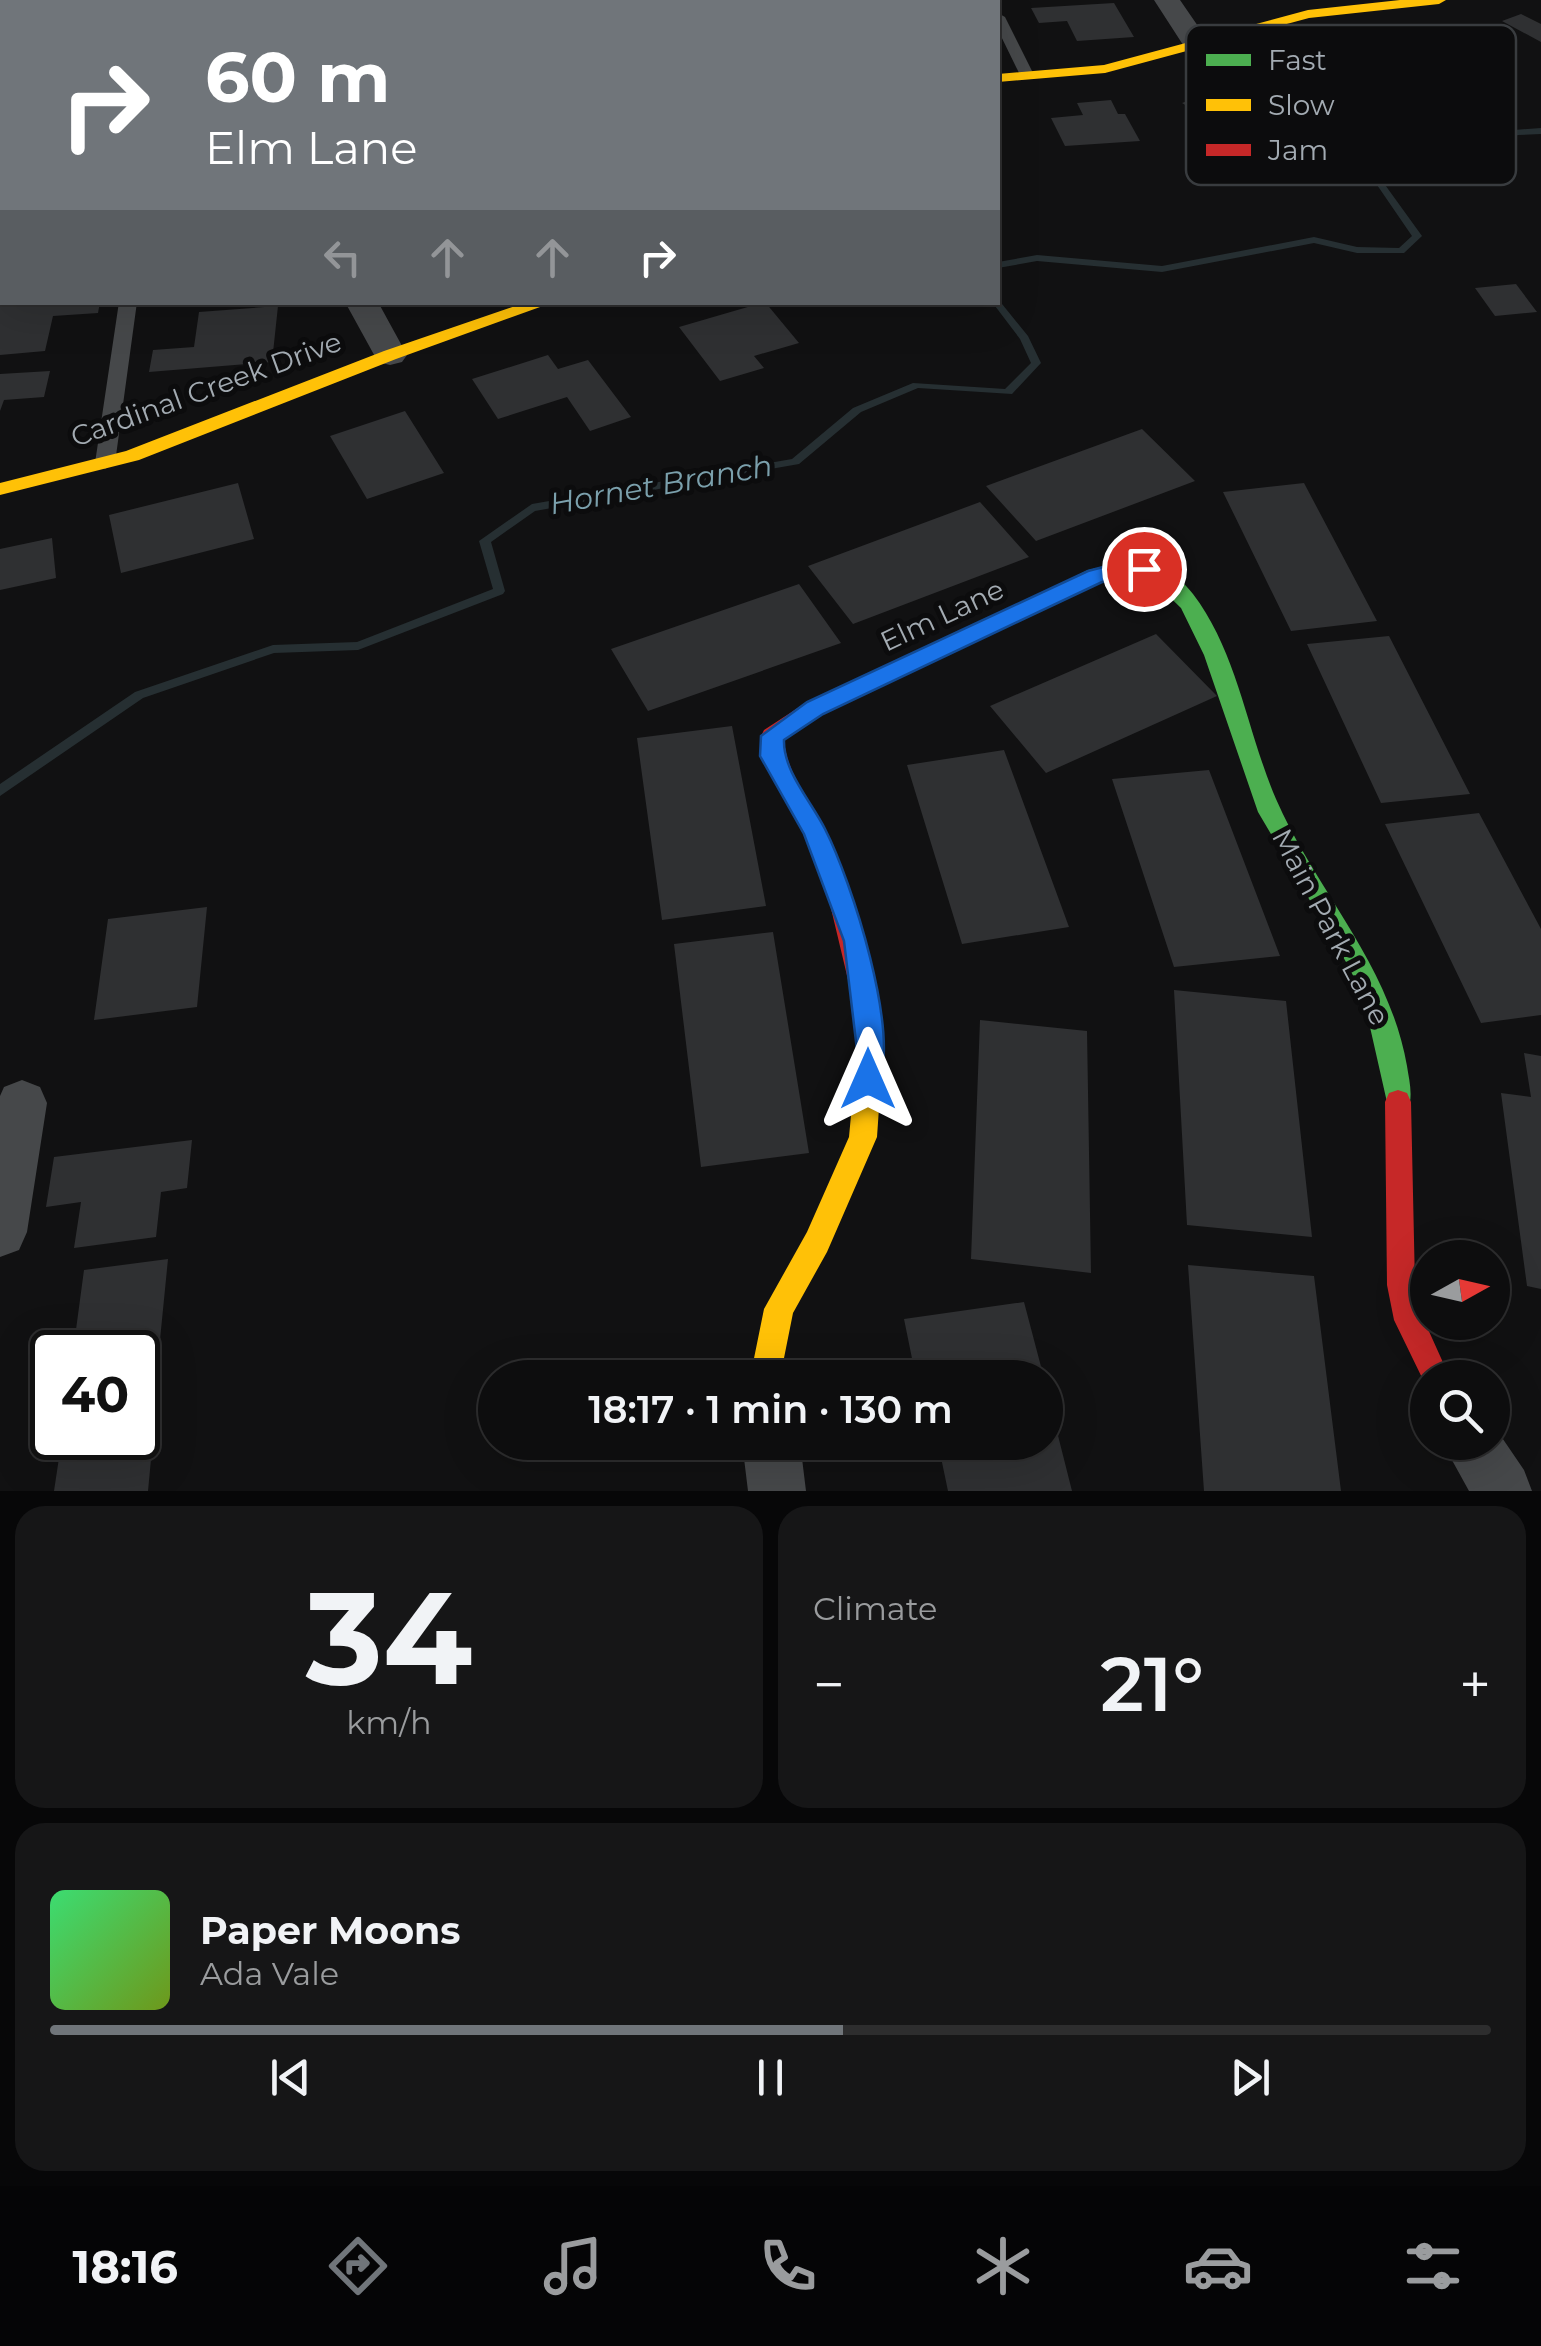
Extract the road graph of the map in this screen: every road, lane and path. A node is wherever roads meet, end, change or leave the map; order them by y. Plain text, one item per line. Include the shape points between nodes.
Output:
1 (1168, 0) edge
2 (1439, 0) edge
3 (1394, 2) edge
4 (1000, 21) edge
5 (1267, 25) edge
6 (1186, 28) edge
7 (1186, 48) edge
8 (1027, 76) junction
9 (1000, 78) edge
10 (128, 305) edge
11 (363, 305) edge
12 (537, 305) edge
13 (390, 354) junction
14 (105, 464) junction
15 (0, 489) edge
16 (1144, 569) joint
17 (22, 1103) dead end
18 (0, 1232) edge
19 (769, 1360) edge
20 (1427, 1360) edge
21 (773, 1460) edge
22 (1483, 1460) edge
23 (777, 1491) edge
24 (1503, 1491) edge

1 - 6 street
2 - 3 street
3 - 5 street
4 - 8 lane
7 - 8 street via 1105,69
8 - 9 street
10 - 14 lane
11 - 13 street
12 - 13 street, Cardinal Creek Drive
13 - 14 street, Cardinal Creek Drive
14 - 15 street, Cardinal Creek Drive
16 - 19 street, Elm Lane via 1095,576 815,708 772,736 772,756 815,833 856,941 870,1050 863,1138 779,1309
16 - 20 street, Main Park Lane via 1163,576 1196,616 1276,828 1362,974 1388,1032 1398,1083 1401,1289
17 - 18 street
21 - 23 street
22 - 24 street

